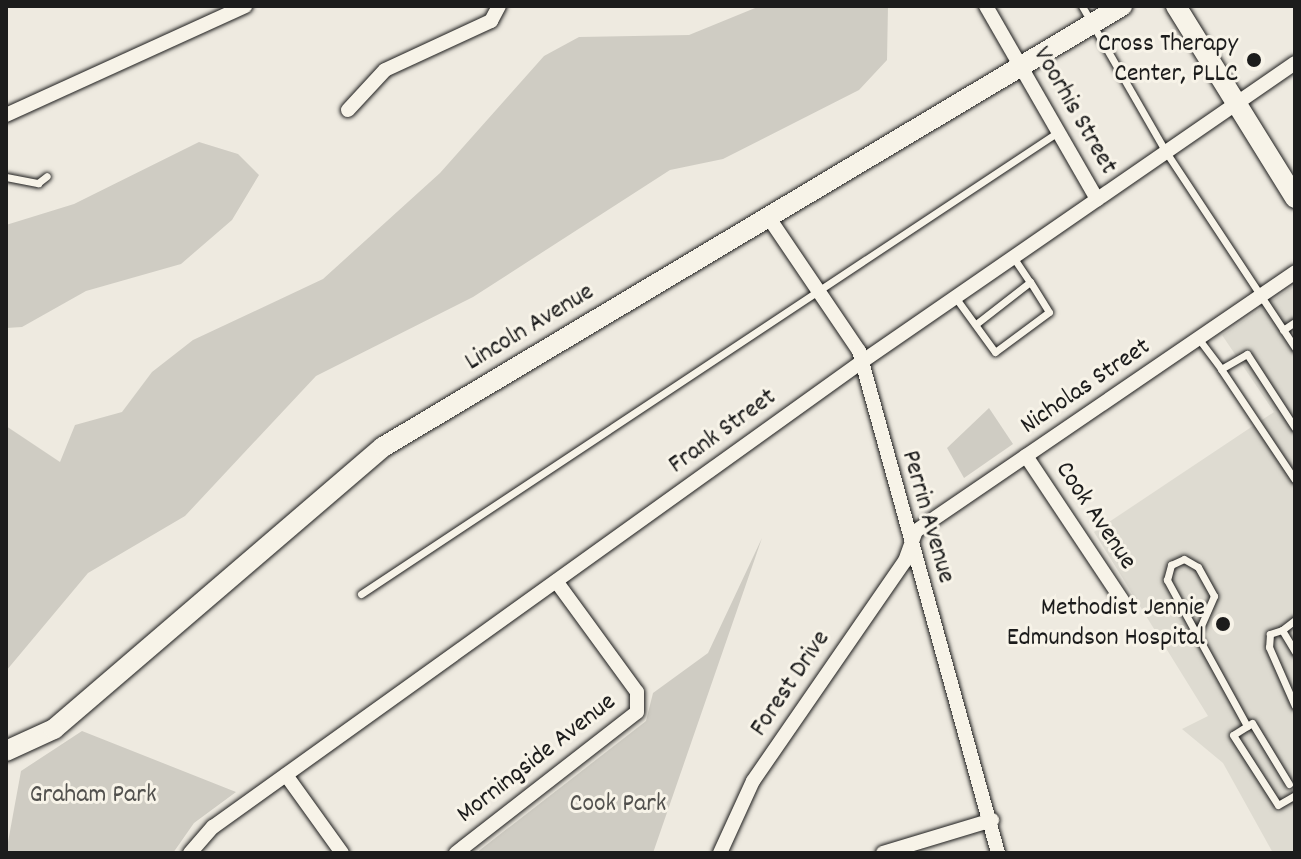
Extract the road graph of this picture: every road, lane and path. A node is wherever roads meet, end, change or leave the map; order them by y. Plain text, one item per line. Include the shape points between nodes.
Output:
1 (245, 6) edge
2 (499, 6) edge
3 (986, 6) edge
4 (1122, 6) edge
5 (1176, 6) edge
6 (1087, 15) edge
7 (1295, 63) edge
8 (1019, 64) junction
9 (1234, 105) junction
10 (348, 110) dead end
11 (6, 115) edge
12 (1058, 132) junction
13 (1166, 152) junction
14 (47, 176) dead end
15 (6, 177) edge
16 (1295, 198) edge
17 (1097, 199) junction
18 (767, 215) junction
19 (1013, 257) junction
20 (1295, 272) edge
21 (1030, 282) junction
22 (816, 286) junction
23 (1261, 296) junction
24 (955, 297) junction
25 (1295, 322) edge
26 (976, 324) junction
27 (1283, 330) junction
28 (1198, 338) junction
29 (1295, 348) edge
30 (860, 363) junction
31 (1221, 369) junction
32 (1295, 428) edge
33 (1026, 456) junction
34 (1295, 480) edge
35 (910, 546) junction
36 (556, 581) junction
37 (361, 594) dead end
38 (1124, 603) dead end
39 (1295, 620) edge
40 (1282, 630) junction
41 (1197, 635) junction
42 (1295, 652) edge
43 (1295, 706) edge
44 (1247, 726) junction
45 (6, 751) edge
46 (286, 775) junction
47 (1289, 784) dead end
48 (1295, 795) edge
49 (992, 820) junction
50 (190, 853) edge
51 (342, 853) edge
52 (456, 853) edge
53 (720, 853) edge
54 (883, 853) edge
55 (998, 853) edge

1 - 11 street
2 - 10 street via 491,21 385,70
3 - 8 street, Voorhis Street
4 - 6 street, Lincoln Avenue
5 - 9 street
6 - 8 street, Lincoln Avenue
6 - 13 lane
7 - 9 street, Frank Street
8 - 12 street, Voorhis Street
8 - 18 street, Lincoln Avenue
9 - 13 street, Frank Street
9 - 16 street
12 - 17 street, Voorhis Street
12 - 22 lane
13 - 17 street, Frank Street
13 - 23 lane
14 - 15 lane via 38,183
17 - 19 street, Frank Street
18 - 22 street, Perrin Avenue
18 - 45 street, Lincoln Avenue via 383,447 54,729
19 - 21 lane
19 - 24 street, Frank Street
20 - 23 street, Nicholas Street
21 - 26 lane
21 - 26 lane via 1049,315 995,352
22 - 30 street, Perrin Avenue
22 - 37 lane
23 - 27 lane
23 - 28 street, Nicholas Street
24 - 26 lane
24 - 30 street, Frank Street
25 - 27 lane
27 - 29 lane
28 - 31 lane
28 - 33 street, Nicholas Street
30 - 35 street, Perrin Avenue
30 - 36 street, Frank Street
31 - 32 lane via 1247,354
31 - 34 lane
33 - 35 street, Nicholas Street via 916,531
33 - 38 street, Cook Avenue
35 - 49 street, Perrin Avenue
35 - 53 street, Forest Drive via 753,781
36 - 46 street, Frank Street
36 - 52 street, Morningside Avenue via 630,681 637,712
39 - 40 lane
40 - 42 lane
40 - 43 lane via 1270,634 1269,647
41 - 41 lane via 1214,596 1198,567 1177,560 1167,580
41 - 44 lane
44 - 47 lane
44 - 48 lane via 1233,735 1278,805
46 - 50 street, Frank Street via 213,827
46 - 51 street
49 - 54 street
49 - 55 street, Perrin Avenue

